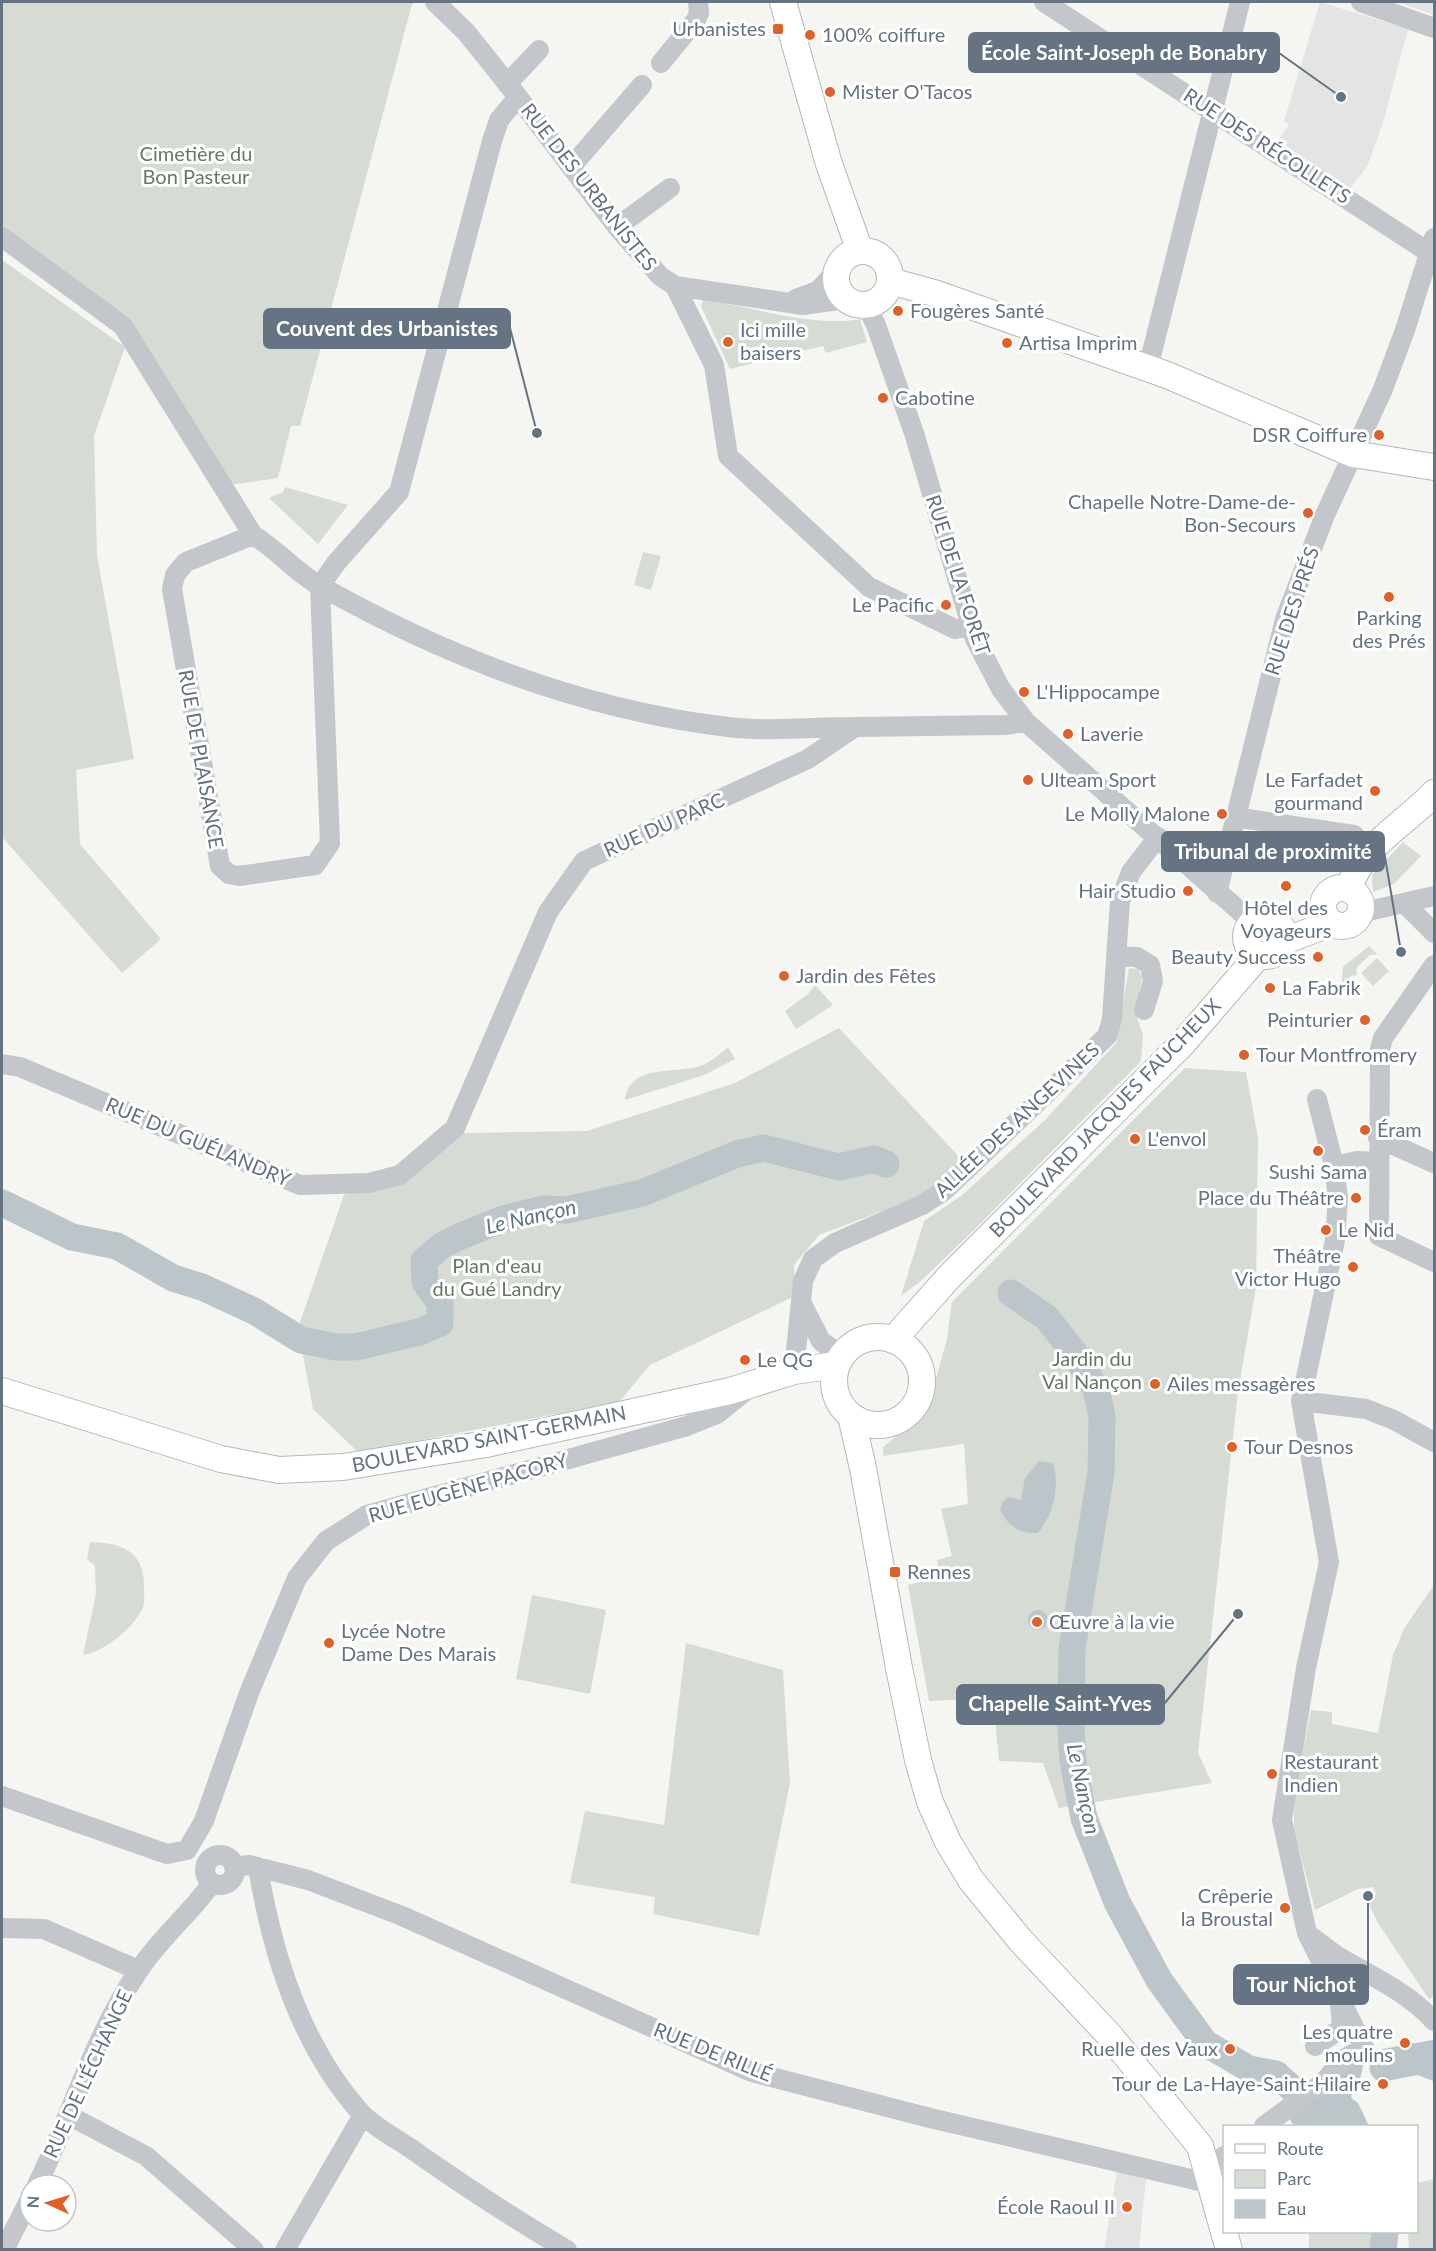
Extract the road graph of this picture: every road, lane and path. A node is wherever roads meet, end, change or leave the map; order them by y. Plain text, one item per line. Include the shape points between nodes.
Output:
1 (435, 2) edge
2 (698, 2) edge
3 (783, 2) edge
4 (1044, 2) edge
5 (1240, 2) edge
6 (1361, 2) edge
7 (1434, 28) edge
8 (539, 50) dead end
9 (661, 63) dead end
10 (642, 85) dead end
11 (513, 91) junction
12 (1214, 112) junction
13 (571, 167) junction
14 (670, 188) dead end
15 (617, 227) junction
16 (2, 237) edge
17 (1431, 245) edge
18 (846, 262) junction
19 (667, 281) junction
20 (890, 281) junction
21 (856, 302) junction
22 (785, 303) junction
23 (1148, 368) junction
24 (1353, 454) junction
25 (1434, 467) edge
26 (253, 536) junction
27 (320, 586) junction
28 (971, 626) junction
29 (1026, 722) junction
30 (855, 727) junction
31 (1434, 793) edge
32 (1235, 817) junction
33 (1158, 837) junction
34 (1369, 853) junction
35 (1348, 889) junction
36 (1217, 893) junction
37 (1434, 896) edge
38 (1404, 903) junction
39 (1360, 913) junction
40 (1327, 915) junction
41 (1252, 922) junction
42 (1282, 933) junction
43 (1434, 933) edge
44 (1117, 956) junction
45 (1258, 956) junction
46 (1434, 965) edge
47 (1144, 1010) dead end
48 (2, 1064) edge
49 (1317, 1099) dead end
50 (454, 1128) joint
51 (1378, 1138) junction
52 (1378, 1162) junction
53 (1434, 1163) edge
54 (1334, 1166) junction
55 (1434, 1262) edge
56 (802, 1304) junction
57 (903, 1347) junction
58 (839, 1360) junction
59 (794, 1371) junction
60 (835, 1390) junction
61 (2, 1391) edge
62 (738, 1391) junction
63 (1301, 1401) junction
64 (851, 1416) junction
65 (876, 1425) junction
66 (1434, 1443) edge
67 (863, 1468) junction
68 (2, 1796) edge
69 (200, 1827) junction
70 (187, 1850) junction
71 (234, 1867) junction
72 (258, 1867) junction
73 (212, 1868) junction
74 (2, 1928) edge
75 (1307, 1933) junction
76 (138, 1970) junction
77 (1340, 1998) junction
78 (1434, 2021) edge
79 (1315, 2046) dead end
80 (68, 2115) junction
81 (363, 2115) junction
82 (1267, 2125) edge
83 (1215, 2169) edge
84 (42, 2173) edge
85 (1223, 2215) edge
86 (18, 2223) edge
87 (1226, 2233) edge
88 (4, 2250) edge
89 (254, 2250) edge
90 (285, 2250) edge
91 (567, 2250) edge
92 (1229, 2250) edge

1 - 11 street via 466,32
2 - 9 street via 696,20
3 - 18 main road via 829,164
4 - 12 street, RUE DES RÉCOLLETS
5 - 12 street
6 - 7 street
8 - 11 street
10 - 13 street
11 - 13 street, RUE DES URBANISTES
11 - 27 street, RUE DES URBANISTES via 492,141 399,492
12 - 17 street, RUE DES RÉCOLLETS
12 - 23 street
13 - 15 street, RUE DES URBANISTES
14 - 15 street
15 - 19 street, RUE DES URBANISTES
16 - 26 street via 123,326
17 - 24 street, RUE DES PRÉS via 1383,389
18 - 20 main road via 879,257 888,268
18 - 21 main road via 837,286
18 - 22 street via 818,291
19 - 22 street
19 - 28 street, RUE DES URBANISTES via 714,365 728,456 869,587 955,628
20 - 21 main road via 879,300
20 - 23 main road
21 - 22 street
21 - 28 street, RUE DE LA FORÊT via 876,325 914,433
23 - 24 main road
24 - 25 main road
24 - 32 street, RUE DES PRÉS via 1285,619
26 - 27 street
26 - 27 street, RUE DE PLAISANCE via 186,562 175,575 172,589 220,866 229,874 239,876 315,865 330,843
27 - 30 street via 451,653 607,706 729,727
28 - 29 street, RUE DE LA FORÊT via 986,664
29 - 30 street via 1005,726
29 - 33 street, RUE DE LA FORÊT
30 - 50 street, RUE DU PARC via 808,759 584,861 548,912
31 - 34 main road via 1418,810 1392,827
32 - 34 street via 1354,835
32 - 36 street, RUE DES PRÉS
33 - 36 street, RUE DE LA FORÊT
33 - 44 street, ALLÉE DES ANGEVINES via 1131,872 1120,902
34 - 35 main road
35 - 39 main road via 1358,896
35 - 40 main road via 1330,892
36 - 41 street, RUE DE LA FORÊT
37 - 38 street
38 - 39 street
38 - 43 street
39 - 40 main road via 1348,925
40 - 42 main road
41 - 42 main road via 1264,918
41 - 45 main road via 1246,932 1246,944
42 - 45 main road via 1277,952
44 - 47 street via 1137,957 1150,965 1153,981
44 - 56 street, ALLÉE DES ANGEVINES via 1107,1036 945,1190 922,1205 835,1243 813,1259 802,1281
45 - 57 main road, BOULEVARD JACQUES FAUCHEUX via 1183,1043 949,1277
46 - 51 street via 1383,1038
48 - 50 street, RUE DU GUÉLANDRY via 20,1067 300,1185 369,1183 400,1175
49 - 54 street
51 - 52 street
51 - 53 street
52 - 54 street
52 - 55 street via 1379,1236
54 - 63 street via 1338,1198 1335,1240
56 - 58 street via 821,1341
56 - 59 street, ALLÉE DES ANGEVINES
57 - 58 main road via 879,1337 865,1339
57 - 65 main road via 920,1367 920,1395 903,1417 890,1424
58 - 59 main road, BOULEVARD SAINT-GERMAIN
58 - 60 main road
59 - 62 main road, BOULEVARD SAINT-GERMAIN
60 - 62 main road, RUE EUGÈNE PACORY via 794,1381
60 - 64 main road
61 - 62 main road, BOULEVARD SAINT-GERMAIN via 221,1459 279,1470 343,1467 486,1444
62 - 69 street, RUE EUGÈNE PACORY via 717,1414 687,1426 367,1515 326,1541 297,1578
63 - 66 street via 1366,1409
63 - 75 street via 1329,1562 1282,1805
64 - 65 main road
64 - 67 main road
65 - 67 main road
67 - 83 main road via 918,1760 930,1802 948,1842 997,1912 1110,2036
68 - 70 street via 167,1854
69 - 70 street, RUE EUGÈNE PACORY
69 - 73 street
70 - 73 street
71 - 72 street, RUE DE RILLÉ
71 - 73 street via 230,1860
71 - 73 street via 233,1876 219,1885
72 - 81 street via 275,1946 300,2015 327,2068
72 - 83 street, RUE DE RILLÉ via 308,1880 402,1916 753,2072 930,2118
73 - 76 street, RUE DE L'ÉCHANGE
74 - 76 street via 44,1929
75 - 77 street
75 - 78 street via 1343,1960 1418,2003
76 - 80 street, RUE DE L'ÉCHANGE via 114,2011
77 - 79 street via 1342,2028
77 - 82 street via 1364,2046
80 - 84 street, RUE DE L'ÉCHANGE
80 - 89 street via 146,2156
81 - 90 street
81 - 91 street
83 - 85 main road
86 - 88 street
87 - 92 main road

